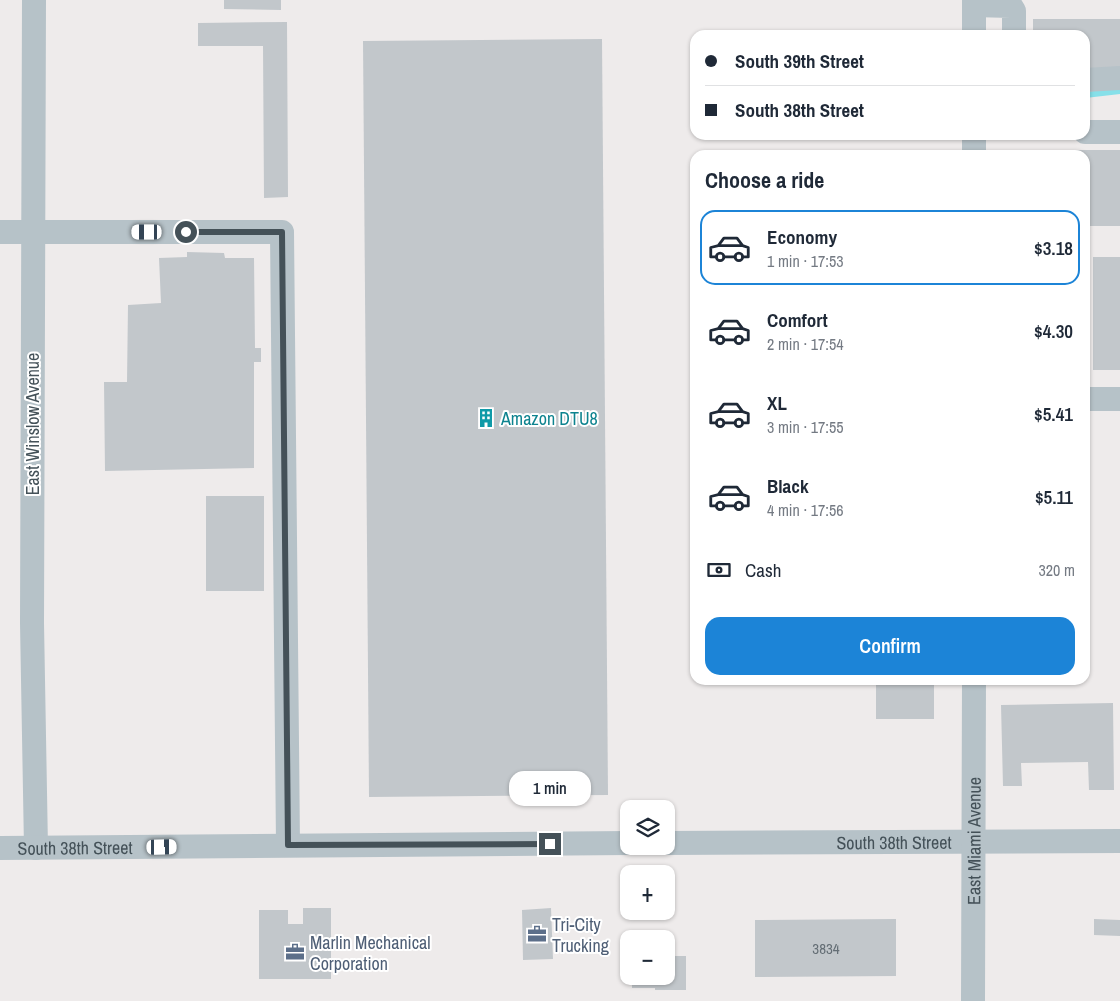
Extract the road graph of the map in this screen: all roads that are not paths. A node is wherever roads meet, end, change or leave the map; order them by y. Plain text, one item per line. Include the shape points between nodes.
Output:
1 (34, 0) edge
2 (974, 3) edge
3 (974, 30) edge
4 (1014, 30) edge
5 (1120, 78) edge
6 (1090, 80) edge
7 (1090, 132) edge
8 (1120, 132) edge
9 (0, 232) edge
10 (32, 232) junction
11 (1090, 399) edge
12 (1120, 399) edge
13 (974, 685) edge
14 (1120, 841) edge
15 (973, 842) junction
16 (620, 843) edge
17 (675, 843) edge
18 (288, 845) junction
19 (0, 848) edge
20 (36, 848) junction
21 (973, 1001) edge

1 - 10 street, East Winslow Avenue
2 - 3 street
2 - 4 street via 1011,6
5 - 6 street
7 - 8 street
9 - 10 street
10 - 18 street via 282,232
10 - 20 street, East Winslow Avenue via 32,623
11 - 12 street
13 - 15 street, East Miami Avenue
14 - 15 street, South 38th Street
15 - 17 street, South 38th Street
15 - 21 street, East Miami Avenue
16 - 18 street, South 38th Street
18 - 20 street, South 38th Street
19 - 20 street, South 38th Street

